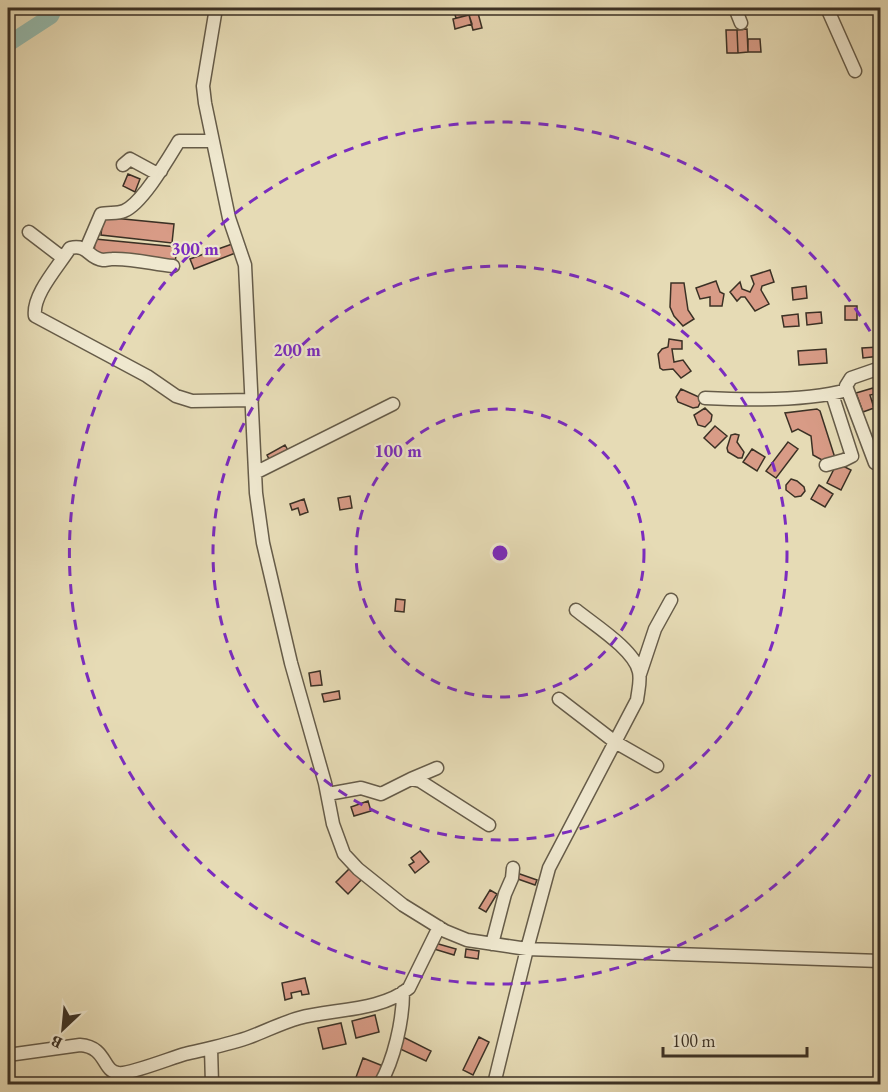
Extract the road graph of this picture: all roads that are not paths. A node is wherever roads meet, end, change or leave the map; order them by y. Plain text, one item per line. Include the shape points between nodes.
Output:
1 (216, 8) edge
2 (735, 8) edge
3 (827, 8) edge
4 (741, 23) dead end
5 (855, 71) dead end
6 (213, 141) junction
7 (123, 165) dead end
8 (161, 171) junction
9 (29, 232) dead end
10 (86, 249) junction
11 (63, 258) junction
12 (173, 266) dead end
13 (880, 368) edge
14 (847, 390) junction
15 (832, 394) junction
16 (705, 398) dead end
17 (252, 400) junction
18 (393, 404) dead end
19 (875, 463) dead end
20 (826, 465) dead end
21 (255, 473) junction
22 (671, 600) dead end
23 (576, 610) dead end
24 (640, 674) junction
25 (559, 699) dead end
26 (615, 742) junction
27 (657, 766) dead end
28 (437, 768) dead end
29 (411, 779) junction
30 (328, 794) junction
31 (489, 825) dead end
32 (513, 868) dead end
33 (438, 927) junction
34 (492, 944) junction
35 (527, 949) junction
36 (880, 961) edge
37 (404, 992) junction
38 (211, 1048) junction
39 (8, 1055) edge
40 (212, 1084) edge
41 (380, 1084) edge
42 (494, 1084) edge

1 - 6 street via 203,86
2 - 4 street
3 - 5 street
6 - 8 street via 179,141
6 - 17 street via 229,218 245,265
7 - 8 street via 130,159 154,172
8 - 10 street via 129,209 101,214
9 - 11 street
10 - 11 street via 70,249
10 - 12 street via 102,260
11 - 17 street via 37,298 36,316 176,396 192,401
13 - 14 street via 851,378
14 - 15 street
14 - 19 street
15 - 16 street
15 - 20 street via 852,456
17 - 21 street
18 - 21 street
21 - 30 street via 263,543
22 - 24 street via 655,629
23 - 24 street via 623,648
24 - 26 street via 637,700
25 - 26 street
26 - 27 street
26 - 35 street via 549,868
28 - 29 street
29 - 30 street via 381,794 361,788
29 - 31 street
30 - 33 street via 344,854 403,905
32 - 34 street
33 - 34 street via 467,940
33 - 37 street
34 - 35 street
35 - 36 street
35 - 42 street
37 - 38 street via 379,1003 302,1017
37 - 41 street via 388,1071
38 - 39 street via 119,1074 90,1046
38 - 40 street

